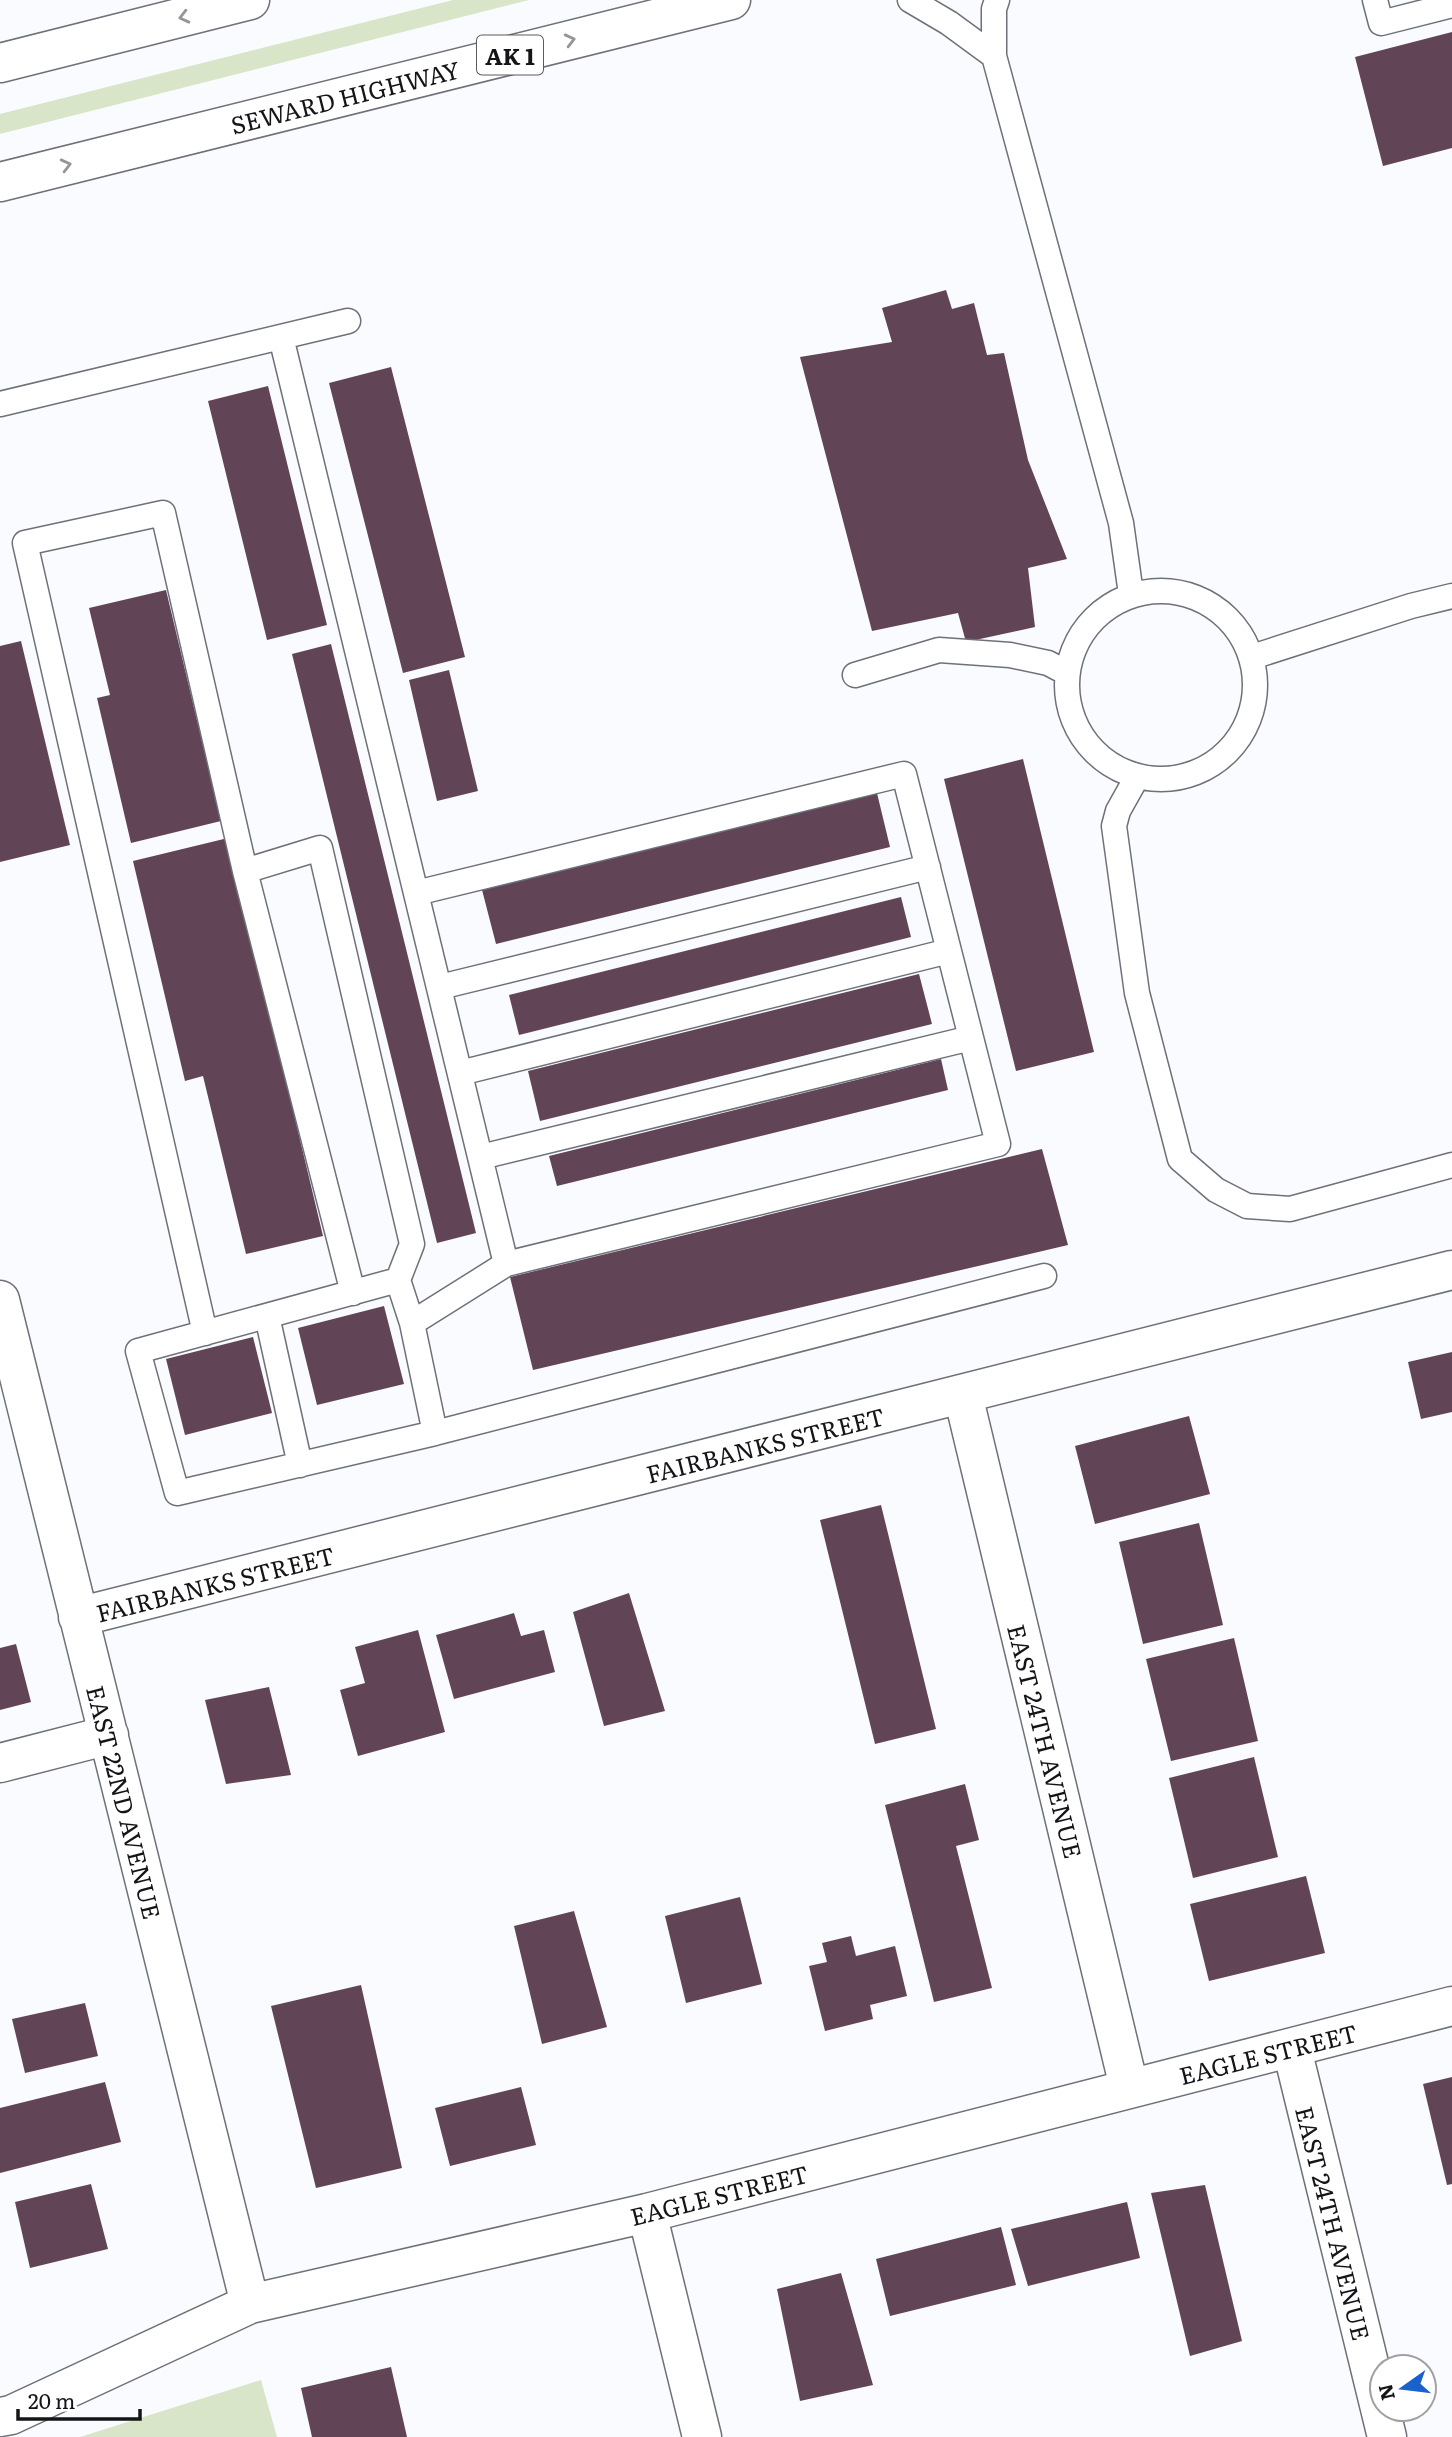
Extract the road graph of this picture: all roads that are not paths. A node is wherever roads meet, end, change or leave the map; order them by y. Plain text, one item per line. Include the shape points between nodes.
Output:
1 (250, 0) edge
2 (731, 0) edge
3 (909, 0) edge
4 (997, 0) edge
5 (1375, 0) edge
6 (1452, 5) edge
7 (994, 55) junction
8 (0, 63) edge
9 (0, 182) edge
10 (348, 321) dead end
11 (281, 337) junction
12 (0, 404) edge
13 (1131, 594) junction
14 (1452, 596) edge
15 (1252, 657) junction
16 (1067, 673) junction
17 (855, 675) dead end
18 (1138, 776) junction
19 (928, 867) junction
20 (245, 871) junction
21 (416, 893) junction
22 (949, 951) junction
23 (440, 988) junction
24 (971, 1038) junction
25 (460, 1073) junction
26 (481, 1157) junction
27 (1452, 1165) edge
28 (506, 1264) junction
29 (1452, 1270) edge
30 (1044, 1276) dead end
31 (398, 1280) junction
32 (353, 1293) junction
33 (0, 1300) edge
34 (267, 1316) junction
35 (412, 1323) junction
36 (205, 1333) junction
37 (963, 1395) junction
38 (435, 1433) junction
39 (16, 1434) edge
40 (300, 1465) junction
41 (78, 1617) junction
42 (108, 1735) junction
43 (0, 1763) edge
44 (1452, 2006) edge
45 (1292, 2049) junction
46 (1129, 2087) junction
47 (647, 2213) junction
48 (250, 2304) junction
49 (0, 2417) edge
50 (702, 2437) edge
51 (1387, 2437) edge

1 -> 8 main road
9 -> 2 main road, SEWARD HIGHWAY / AK 1
3 - 7 lane
4 - 7 lane
5 - 6 lane via 1381,23
7 - 13 lane via 1124,535
10 - 11 lane
11 - 12 lane
11 - 21 lane
13 - 15 lane via 1160,590 1190,594 1218,608 1239,630
13 - 16 lane via 1107,606 1087,625 1074,647
14 - 15 lane
15 - 18 lane via 1256,686 1251,714 1238,740 1219,760 1194,774 1166,780
16 - 17 lane via 1048,663 1010,655 939,650
16 - 18 lane via 1067,700 1091,749 1112,766
18 - 27 lane via 1114,826 1137,993 1180,1159 1216,1190 1247,1206 1290,1209
19 - 21 lane via 904,774
19 - 22 lane
19 - 23 lane
20 - 31 lane via 320,848 412,1244
20 - 32 lane
20 - 36 lane via 163,513 25,543
21 - 23 lane
22 - 24 lane
22 - 25 lane
23 - 25 lane
24 - 26 lane
24 - 28 lane via 998,1144
25 - 26 lane
26 - 28 lane
28 - 35 lane
29 - 37 main road, FAIRBANKS STREET
30 - 38 lane
31 - 32 lane
31 - 35 lane
32 - 34 lane
33 - 39 main road, EAST 22ND AVENUE
34 - 36 lane
34 - 40 lane
35 - 38 lane
36 - 40 lane via 138,1351 177,1493
37 - 41 main road, FAIRBANKS STREET
37 - 46 main road, EAST 24TH AVENUE
38 - 40 lane
39 - 41 main road, EAST 22ND AVENUE
41 - 42 main road, EAST 22ND AVENUE
42 - 43 main road
42 - 48 main road, EAST 22ND AVENUE
44 - 45 main road, EAGLE STREET
45 - 46 main road, EAGLE STREET
45 - 51 main road, EAST 24TH AVENUE
46 - 47 main road, EAGLE STREET
47 - 48 main road, EAGLE STREET
47 - 50 main road
48 - 49 main road, EAGLE STREET

